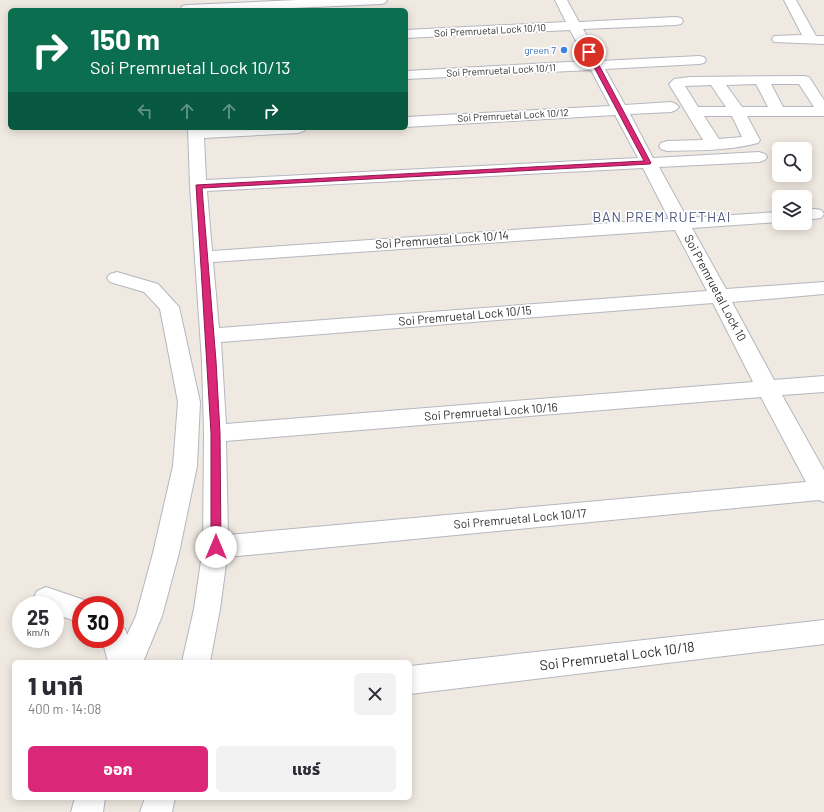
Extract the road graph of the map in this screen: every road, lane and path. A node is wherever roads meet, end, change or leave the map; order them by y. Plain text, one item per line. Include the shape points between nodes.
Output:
1 (381, 0) edge
2 (561, 0) edge
3 (790, 0) edge
4 (187, 6) edge
5 (676, 21) dead end
6 (574, 25) junction
7 (408, 34) edge
8 (779, 39) dead end
9 (818, 40) edge
10 (699, 60) dead end
11 (596, 65) junction
12 (408, 75) edge
13 (761, 80) junction
14 (716, 81) junction
15 (671, 107) dead end
16 (620, 109) junction
17 (736, 110) junction
18 (777, 110) junction
19 (824, 110) edge
20 (693, 112) junction
21 (408, 122) edge
22 (230, 130) edge
23 (196, 131) edge
24 (714, 144) junction
25 (667, 146) dead end
26 (759, 156) dead end
27 (648, 163) junction
28 (198, 186) junction
29 (772, 218) edge
30 (681, 224) junction
31 (203, 257) junction
32 (117, 278) dead end
33 (824, 288) edge
34 (720, 297) junction
35 (210, 336) junction
36 (824, 384) edge
37 (767, 388) junction
38 (215, 433) junction
39 (824, 491) edge
40 (216, 547) junction
41 (824, 632) edge
42 (118, 648) edge
43 (121, 660) edge
44 (130, 660) edge
45 (196, 660) edge
46 (412, 680) edge
47 (90, 800) edge
48 (159, 800) edge
49 (87, 812) edge
50 (156, 812) edge

1 - 4 street
2 - 6 street, Soi Premruetal Lock 10
3 - 9 street
5 - 6 street, Soi Premruetal Lock 10/10
6 - 7 street, Soi Premruetal Lock 10/10
6 - 11 street, Soi Premruetal Lock 10
8 - 9 street
10 - 11 street, Soi Premruetal Lock 10/11
11 - 12 street, Soi Premruetal Lock 10/11
11 - 16 street, Soi Premruetal Lock 10
13 - 14 street
13 - 18 street
13 - 19 street via 811,80 815,99
14 - 17 street
14 - 20 street via 676,84
15 - 16 street, Soi Premruetal Lock 10/12
16 - 21 street, Soi Premruetal Lock 10/12
16 - 27 street, Soi Premruetal Lock 10
17 - 18 street
17 - 20 street
17 - 24 street via 752,140
18 - 19 street
20 - 24 street
22 - 23 street
23 - 28 street
24 - 25 street
26 - 27 street
27 - 28 street
27 - 30 street, Soi Premruetal Lock 10
28 - 31 street
29 - 30 street, Soi Premruetal Lock 10/14
30 - 31 street, Soi Premruetal Lock 10/14
30 - 34 street, Soi Premruetal Lock 10
31 - 35 street
32 - 44 street via 151,288 169,307 189,402 185,466 167,546 149,616
33 - 34 street, Soi Premruetal Lock 10/15
34 - 35 street, Soi Premruetal Lock 10/15
34 - 37 street, Soi Premruetal Lock 10
35 - 38 street
36 - 37 street, Soi Premruetal Lock 10/16
37 - 38 street, Soi Premruetal Lock 10/16
37 - 39 street, Soi Premruetal Lock 10
38 - 40 street
39 - 40 street, Soi Premruetal Lock 10/17
40 - 45 street
41 - 46 street, Soi Premruetal Lock 10/18
42 - 43 street
47 - 49 street
48 - 50 street

